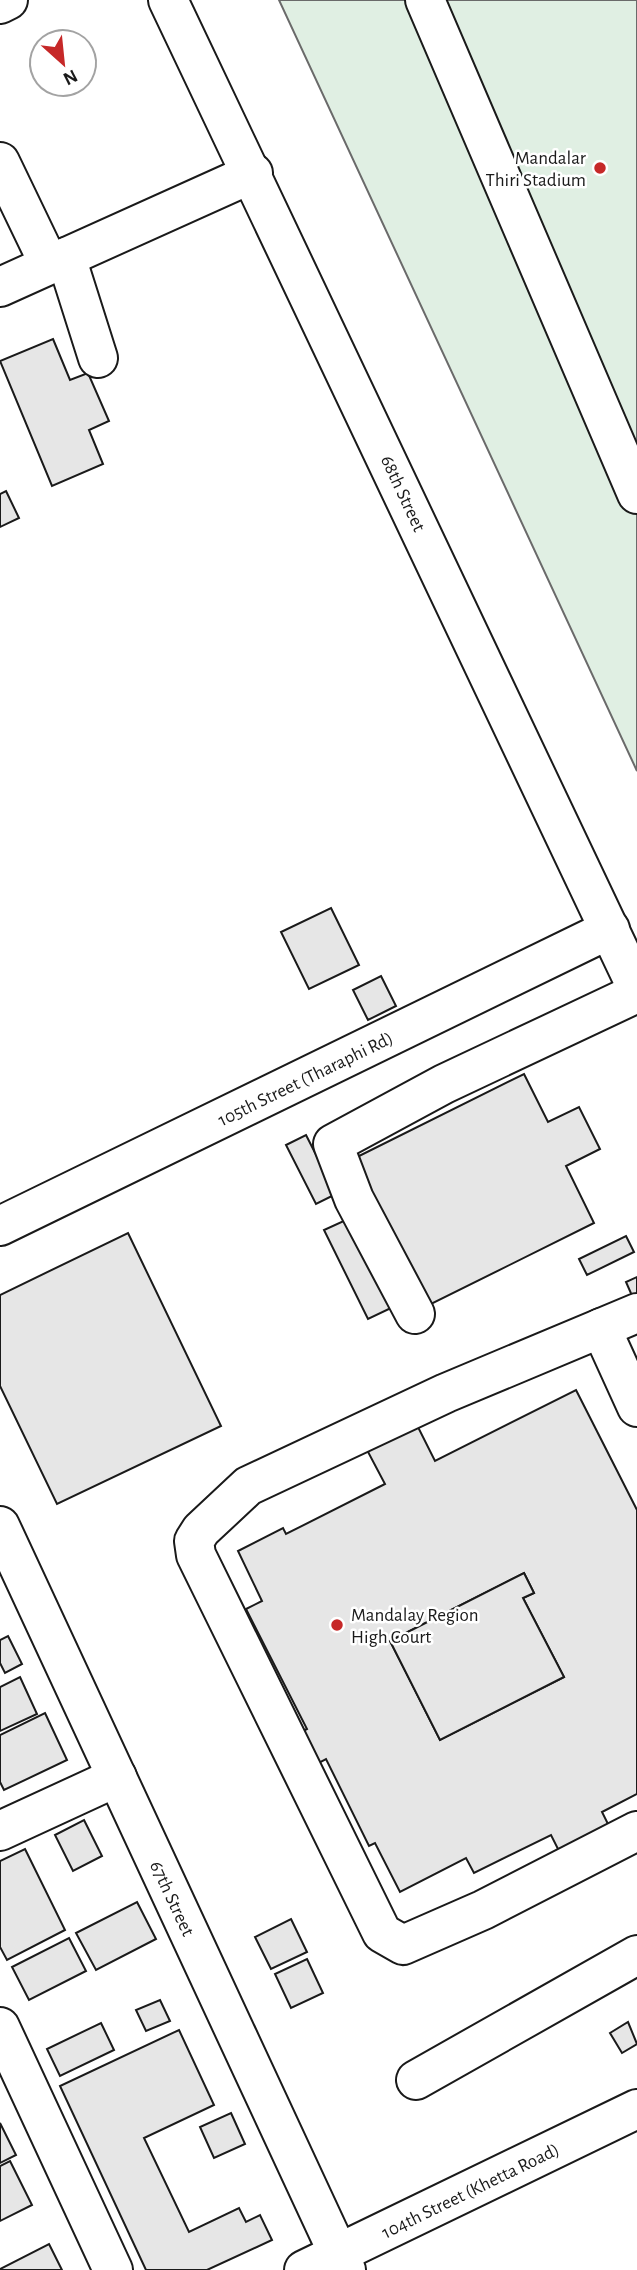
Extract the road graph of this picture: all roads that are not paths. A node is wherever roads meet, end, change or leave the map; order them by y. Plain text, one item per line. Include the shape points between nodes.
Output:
1 (8, 0) edge
2 (168, 0) edge
3 (425, 0) edge
4 (0, 4) edge
5 (0, 162) edge
6 (253, 173) junction
7 (58, 261) junction
8 (0, 288) edge
9 (98, 358) dead end
10 (637, 494) edge
11 (610, 929) junction
12 (637, 991) edge
13 (0, 1226) edge
14 (637, 1313) edge
15 (415, 1314) dead end
16 (601, 1328) junction
17 (637, 1406) edge
18 (0, 1526) edge
19 (117, 1777) junction
20 (0, 1830) edge
21 (637, 1831) edge
22 (637, 1955) edge
23 (0, 2027) edge
24 (416, 2080) dead end
25 (637, 2109) edge
26 (343, 2261) edge
27 (113, 2270) edge
28 (304, 2270) edge

1 - 4 street
2 - 6 street, 68th Street
3 - 10 street
5 - 7 street
6 - 7 street
6 - 11 street, 68th Street
7 - 8 street
7 - 9 street
11 - 12 street, 68th Street
11 - 13 street, 105th Street (Tharaphi Rd)
12 - 15 street via 444,1084 333,1144 354,1199
14 - 16 street
16 - 17 street
16 - 21 street via 446,1393 248,1486 194,1541 196,1555 382,1933 404,1945
18 - 19 street, 67th Street
19 - 20 street
19 - 26 street, 67th Street
22 - 24 street
23 - 27 street
25 - 26 street, 104th Street (Khetta Road)
26 - 28 street, 104th Street (Khetta Road)

